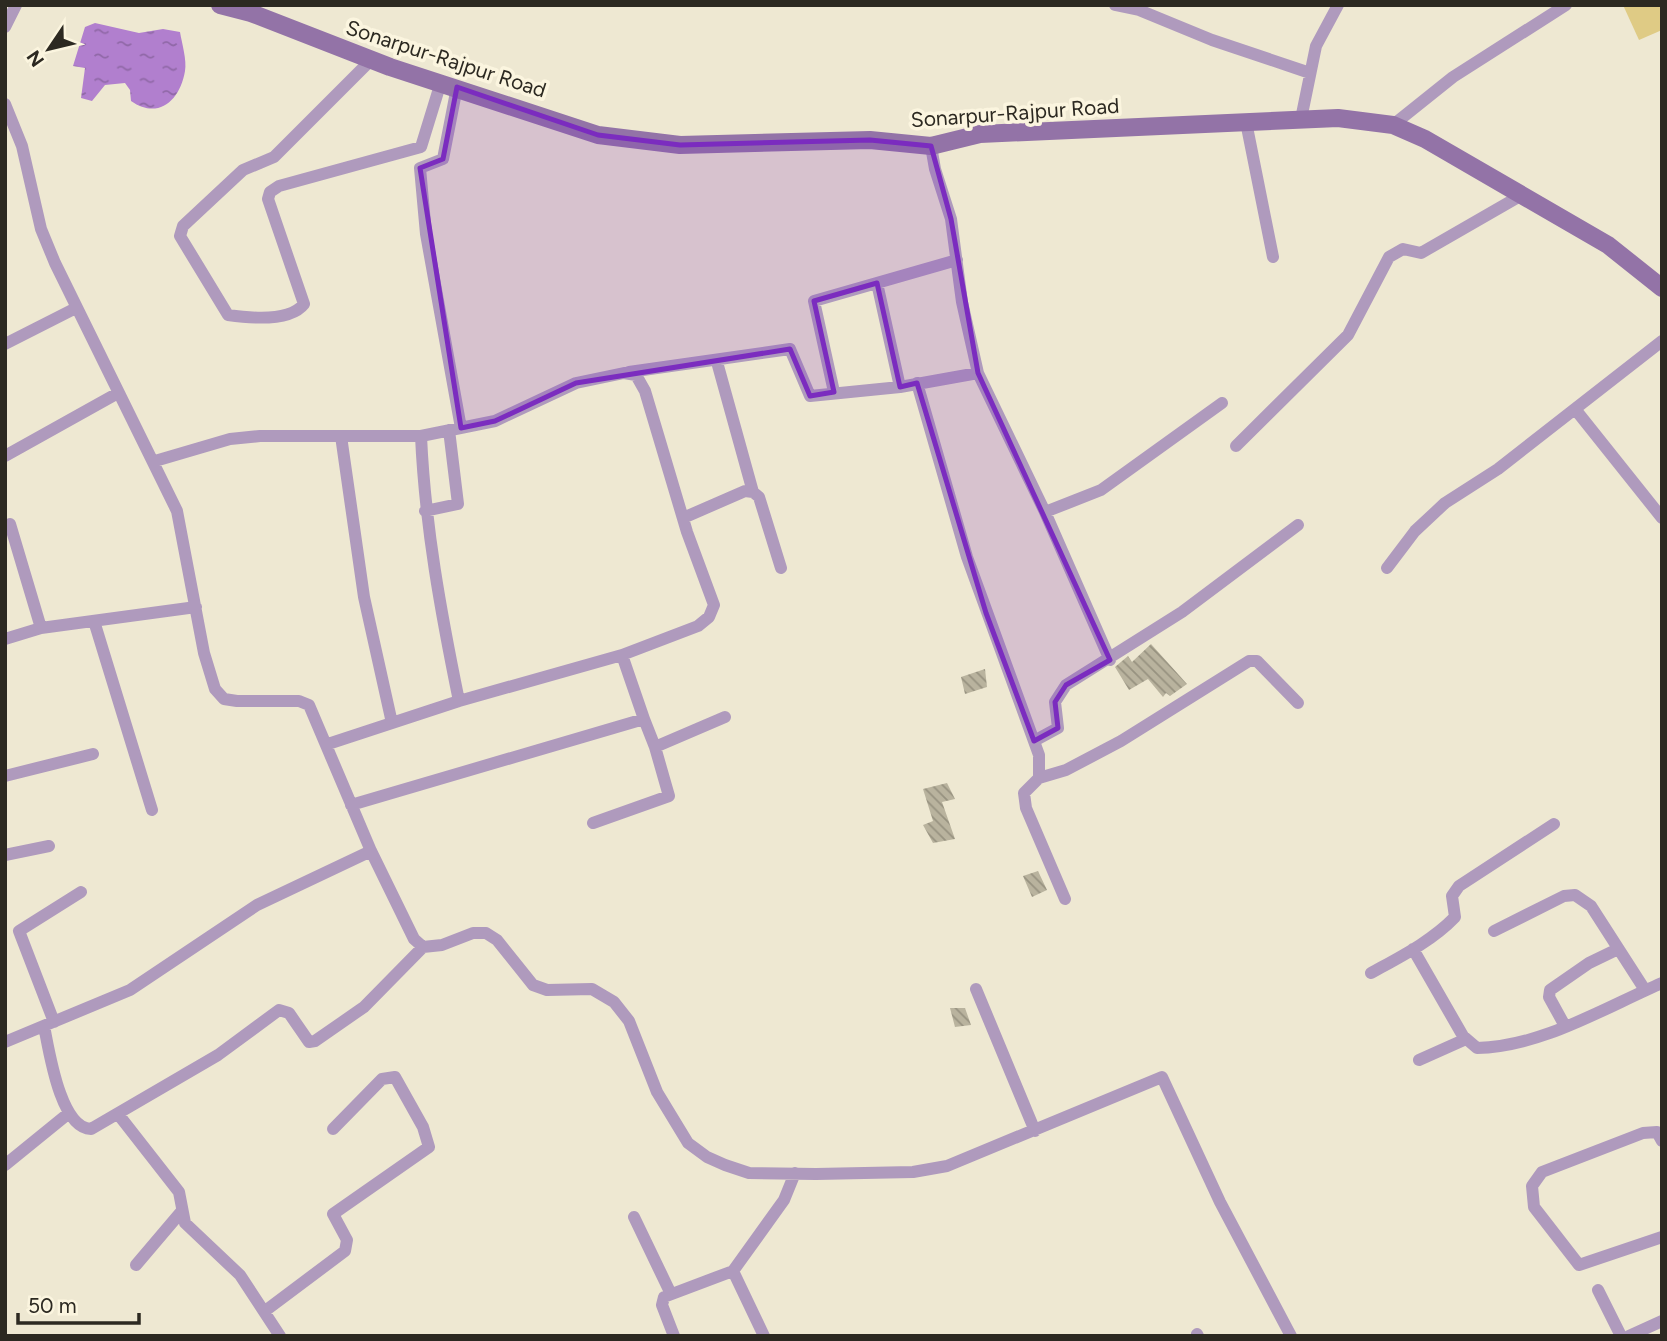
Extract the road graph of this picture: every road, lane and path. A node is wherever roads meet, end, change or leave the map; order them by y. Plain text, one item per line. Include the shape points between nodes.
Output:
1 (16, 5) edge
2 (220, 5) edge
3 (1115, 5) edge
4 (1338, 5) edge
5 (1566, 5) edge
6 (1139, 8) edge
7 (5, 27) edge
8 (370, 60) junction
9 (1310, 73) junction
10 (449, 84) junction
11 (5, 104) edge
12 (1301, 119) junction
13 (1245, 122) junction
14 (1394, 125) junction
15 (931, 146) junction
16 (1521, 196) junction
17 (1273, 257) dead end
18 (957, 260) junction
19 (877, 283) junction
20 (1662, 288) edge
21 (76, 308) junction
22 (1662, 341) edge
23 (5, 344) edge
24 (717, 362) junction
25 (624, 373) junction
26 (978, 373) junction
27 (917, 383) junction
28 (900, 387) junction
29 (834, 392) junction
30 (118, 393) junction
31 (1222, 403) dead end
32 (1576, 409) junction
33 (455, 429) junction
34 (341, 436) junction
35 (421, 436) junction
36 (1236, 446) dead end
37 (5, 456) edge
38 (155, 461) junction
39 (753, 492) junction
40 (425, 511) junction
41 (1045, 512) junction
42 (683, 518) junction
43 (1662, 518) edge
44 (10, 524) dead end
45 (1298, 526) dead end
46 (781, 568) dead end
47 (1387, 568) dead end
48 (196, 607) junction
49 (94, 621) junction
50 (41, 628) junction
51 (5, 639) edge
52 (622, 655) junction
53 (1110, 660) junction
54 (458, 701) junction
55 (1298, 703) dead end
56 (726, 717) dead end
57 (644, 719) junction
58 (392, 723) junction
59 (1034, 741) junction
60 (328, 744) junction
61 (655, 747) junction
62 (93, 754) dead end
63 (5, 776) edge
64 (1039, 778) junction
65 (351, 805) junction
66 (152, 810) dead end
67 (593, 823) dead end
68 (1554, 824) dead end
69 (49, 846) dead end
70 (371, 851) junction
71 (5, 855) edge
72 (80, 892) dead end
73 (1065, 899) dead end
74 (1494, 931) dead end
75 (423, 947) junction
76 (1618, 949) junction
77 (1413, 950) junction
78 (1371, 973) dead end
79 (1662, 983) edge
80 (976, 989) dead end
81 (1645, 990) junction
82 (49, 1024) junction
83 (1565, 1026) junction
84 (1466, 1039) junction
85 (5, 1042) edge
86 (1419, 1060) dead end
87 (69, 1113) junction
88 (118, 1114) junction
89 (333, 1129) dead end
90 (1035, 1131) junction
91 (1662, 1141) edge
92 (5, 1165) edge
93 (795, 1173) junction
94 (181, 1212) junction
95 (634, 1217) dead end
96 (1662, 1237) edge
97 (136, 1265) dead end
98 (733, 1271) junction
99 (1598, 1290) dead end
100 (670, 1292) junction
101 (265, 1311) junction
102 (1662, 1321) edge
103 (280, 1336) edge
104 (674, 1336) edge
105 (764, 1336) edge
106 (1291, 1336) edge
107 (1621, 1336) edge
108 (1629, 1336) edge

1 - 7 street
2 - 8 main road, Sonarpur-Rajpur Road
3 - 6 street
4 - 9 street via 1316,46
5 - 14 street via 1453,77
6 - 9 street via 1212,40
8 - 10 main road, Sonarpur-Rajpur Road
8 - 10 street via 274,157 243,170 183,226 180,236 228,315 292,314 304,304 268,199 270,192 421,146
9 - 12 street
10 - 15 main road, Sonarpur-Rajpur Road via 598,135 680,145 870,140
10 - 33 street via 443,159 420,168
11 - 21 street via 22,146 41,229
12 - 13 main road, Sonarpur-Rajpur Road
12 - 14 main road, Sonarpur-Rajpur Road
13 - 15 main road, Sonarpur-Rajpur Road via 980,134
13 - 17 street
14 - 16 main road, Sonarpur-Rajpur Road
15 - 18 street
16 - 20 main road, Sonarpur-Rajpur Road via 1608,245
16 - 36 street via 1421,253 1403,249 1389,257 1348,335
18 - 19 street
18 - 26 street
19 - 28 street
19 - 29 street via 814,301
21 - 23 street
21 - 30 street
22 - 32 street
24 - 25 street
24 - 29 street via 790,349 810,396
24 - 39 street
25 - 33 street via 576,383 495,421
25 - 42 street via 636,375 645,391
26 - 27 street
26 - 41 street
27 - 28 street
27 - 59 street via 967,557
28 - 29 street
30 - 37 street
30 - 38 street
31 - 41 street via 1101,490
32 - 43 street
32 - 47 street via 1445,503 1415,531
33 - 35 street
33 - 40 street via 458,504
34 - 35 street
34 - 38 street via 230,439
34 - 58 street via 365,597
35 - 40 street
38 - 48 street via 177,510
39 - 42 street via 745,491
39 - 46 street via 759,497
40 - 54 street
41 - 53 street
42 - 52 street via 714,605 709,617 698,626
44 - 50 street
45 - 53 street
48 - 49 street
48 - 60 street via 209,676 224,699 309,705
49 - 50 street
49 - 66 street
50 - 51 street
52 - 54 street
52 - 57 street
53 - 59 street via 1066,685 1055,702 1058,728
54 - 58 street
55 - 64 street via 1257,661 1249,661 1121,741 1066,770
56 - 61 street
57 - 61 street
57 - 65 street
58 - 60 street
59 - 64 street
60 - 65 street
61 - 67 street via 669,796
62 - 63 street
64 - 73 street via 1024,793 1026,808
65 - 70 street
68 - 77 street via 1459,886 1452,896 1455,917
69 - 71 street
70 - 75 street via 403,920
70 - 82 street via 257,905 140,985
72 - 82 street via 19,931
74 - 76 street via 1564,896 1575,895 1591,906
75 - 88 street via 364,1007 315,1041 306,1039 289,1013 279,1010 218,1055
75 - 93 street via 486,933 533,985 547,990 592,989 614,1002 629,1021 657,1092 688,1143 707,1157 748,1173
76 - 81 street
76 - 83 street via 1550,990 1549,997
77 - 78 street
77 - 84 street
79 - 81 street
80 - 90 street
81 - 83 street
82 - 85 street
82 - 87 street via 55,1075
83 - 84 street via 1496,1048 1477,1048
84 - 86 street
87 - 88 street via 91,1129
87 - 92 street
88 - 94 street via 179,1192
89 - 101 street via 382,1079 395,1077 429,1147 333,1214 347,1240 345,1251
90 - 93 street via 947,1166 913,1172
90 - 106 street via 1162,1077 1220,1202
91 - 96 street via 1657,1132 1643,1133 1542,1172 1532,1186 1534,1207 1579,1265
93 - 98 street via 784,1200
94 - 97 street
94 - 101 street via 185,1223 240,1275
95 - 100 street
98 - 100 street
98 - 105 street
99 - 107 street
100 - 104 street via 662,1306
101 - 103 street
102 - 108 street

